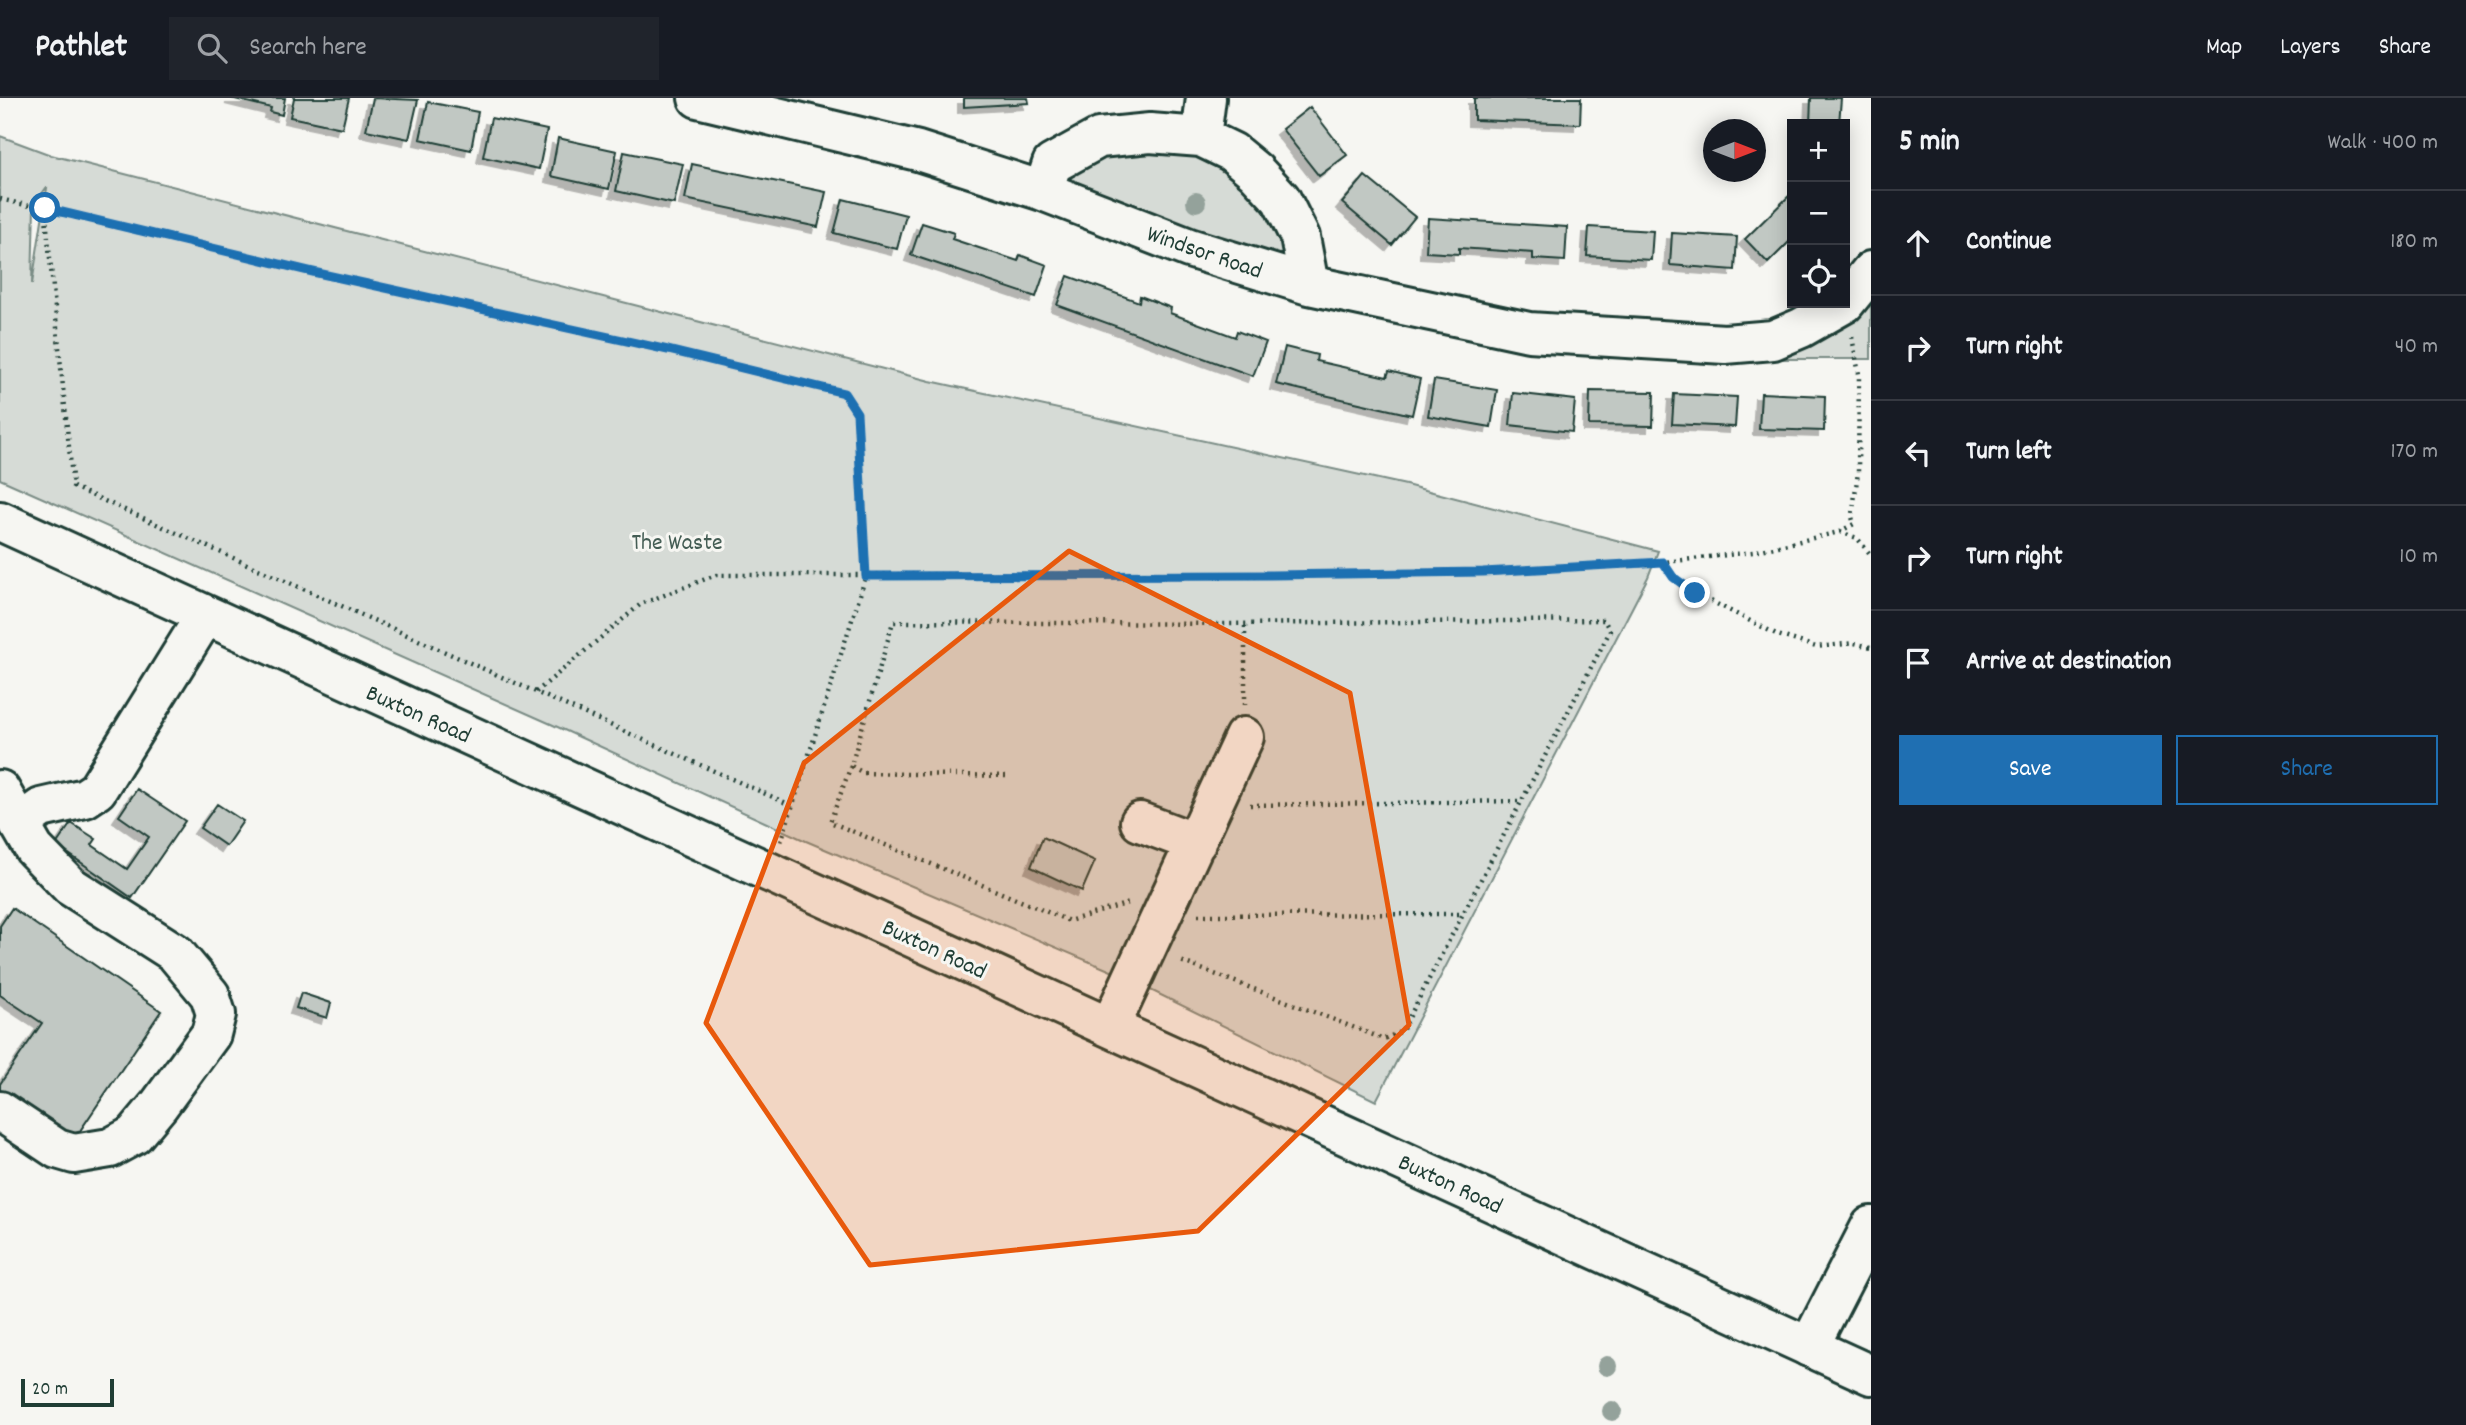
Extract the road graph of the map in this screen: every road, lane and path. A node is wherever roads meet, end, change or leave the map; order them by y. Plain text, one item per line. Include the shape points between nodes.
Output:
1 (698, 98) edge
2 (1206, 98) edge
3 (1201, 137) junction
4 (1043, 191) junction
5 (0, 199) edge
6 (45, 208) junction
7 (1871, 271) edge
8 (1308, 285) junction
9 (1850, 297) edge
10 (1836, 308) edge
11 (1859, 374) dead end
12 (0, 521) edge
13 (1854, 524) junction
14 (1839, 531) junction
15 (1857, 538) junction
16 (1871, 555) edge
17 (1663, 562) junction
18 (866, 576) junction
19 (205, 616) junction
20 (1245, 623) dead end
21 (1871, 647) edge
22 (536, 692) junction
23 (1244, 737) joint
24 (851, 766) dead end
25 (0, 791) edge
26 (1522, 801) dead end
27 (793, 806) junction
28 (1213, 806) junction
29 (1140, 822) dead end
30 (19, 824) junction
31 (1196, 844) junction
32 (770, 872) junction
33 (1463, 914) dead end
34 (1162, 918) junction
35 (1110, 1027) junction
36 (1402, 1031) dead end
37 (0, 1111) edge
38 (1871, 1226) edge
39 (1809, 1347) junction
40 (1871, 1374) edge

1 - 4 main road, Windsor Road via 918,151
2 - 3 main road
3 - 4 main road via 1150,133 1099,138 1052,164
3 - 8 main road via 1232,152 1281,199 1300,237
4 - 8 main road, Windsor Road via 1189,248
5 - 6 path
6 - 18 path via 844,393 857,413
6 - 22 path via 73,487
7 - 9 main road
8 - 10 main road, Windsor Road via 1529,332 1725,344 1773,340
11 - 13 path
12 - 19 main road, Buxton Road
13 - 14 path
13 - 15 path
14 - 15 path
14 - 17 path via 1754,552
15 - 16 path
17 - 18 path via 1470,572
17 - 21 path via 1673,577 1695,593 1778,635 1816,647 1854,643
18 - 22 path via 716,575 641,604
18 - 27 path
19 - 30 main road via 97,790 85,798 41,808
19 - 32 main road, Buxton Road
20 - 23 path
22 - 27 path
23 - 28 main road
24 - 34 path via 830,822 1069,920
25 - 30 main road
26 - 28 path
27 - 32 path
28 - 31 main road
29 - 31 main road
30 - 37 main road via 34,849 70,886 175,953 210,995 216,1014 211,1034 159,1105 134,1135 110,1148 74,1154 57,1149
31 - 34 main road
32 - 35 main road, Buxton Road
33 - 34 path
34 - 35 main road
34 - 36 path via 1384,1039
35 - 39 main road, Buxton Road
38 - 39 main road
39 - 40 main road, Buxton Road

